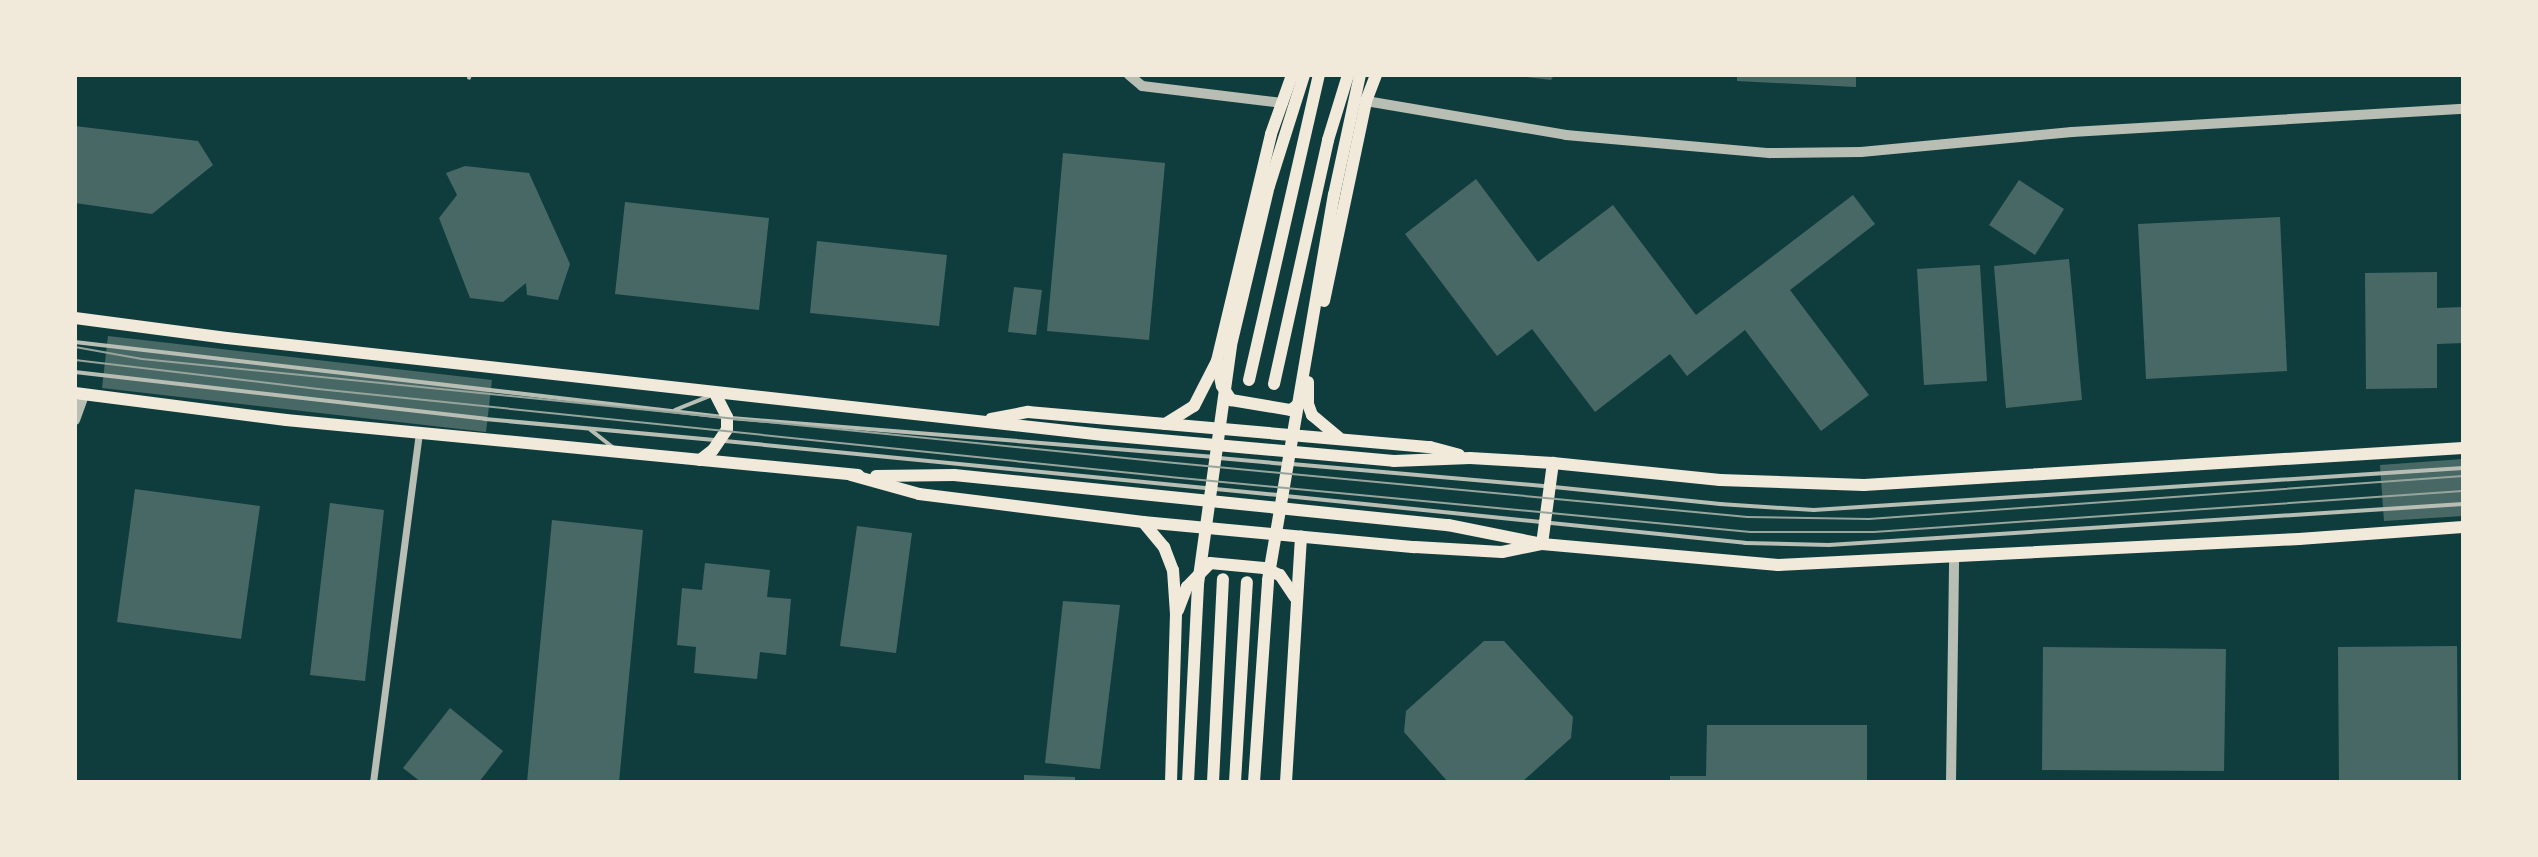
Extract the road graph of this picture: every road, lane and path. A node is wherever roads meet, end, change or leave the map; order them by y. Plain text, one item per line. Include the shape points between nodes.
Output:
1 (1129, 75) edge
2 (1292, 75) edge
3 (1304, 75) edge
4 (1319, 75) edge
5 (1348, 75) edge
6 (1360, 75) edge
7 (1376, 75) edge
8 (1366, 101) junction
9 (1283, 103) junction
10 (2463, 109) edge
11 (75, 318) edge
12 (75, 342) edge
13 (1217, 361) junction
14 (75, 372) edge
15 (1249, 380) dead end
16 (1308, 382) junction
17 (1274, 384) dead end
18 (715, 393) junction
19 (80, 394) edge
20 (673, 411) junction
21 (727, 417) junction
22 (75, 420) edge
23 (978, 422) junction
24 (1164, 424) junction
25 (590, 429) junction
26 (419, 433) junction
27 (1340, 439) junction
28 (722, 440) junction
29 (2463, 448) edge
30 (619, 452) junction
31 (1470, 458) junction
32 (701, 460) junction
33 (1553, 463) junction
34 (2463, 468) edge
35 (851, 475) junction
36 (1549, 487) junction
37 (2463, 504) edge
38 (1544, 521) junction
39 (1143, 522) junction
40 (2463, 527) edge
41 (1301, 536) junction
42 (1542, 544) junction
43 (1954, 556) junction
44 (1223, 579) dead end
45 (1247, 582) dead end
46 (1296, 600) junction
47 (1176, 614) junction
48 (373, 782) edge
49 (1171, 782) edge
50 (1188, 782) edge
51 (1213, 782) edge
52 (1235, 782) edge
53 (1254, 782) edge
54 (1286, 782) edge
55 (1951, 782) edge

1 - 9 street via 1142,86
2 - 9 main road
3 - 50 main road via 1269,186 1231,345 1198,584
4 - 15 main road
5 - 17 main road via 1328,140
6 - 53 main road via 1332,209 1268,580
7 - 8 main road
8 - 10 street via 1566,135 1769,153 1860,152 2072,132
8 - 16 main road
9 - 13 main road via 1271,134
11 - 18 main road
12 - 20 lane
13 - 16 main road via 1222,386 1231,400 1291,410 1303,400
13 - 24 main road via 1194,406
14 - 25 lane
16 - 27 main road via 1312,415
18 - 20 lane
18 - 21 main road
18 - 23 main road
19 - 22 street
19 - 26 main road
20 - 21 lane
21 - 28 main road
21 - 36 lane
23 - 24 main road via 1028,412
23 - 31 main road via 1394,461
24 - 27 main road
25 - 28 lane
25 - 30 lane
26 - 30 main road
26 - 48 street
27 - 31 main road via 1430,447
28 - 32 main road
28 - 38 lane
29 - 33 main road via 1864,485 1720,480
30 - 32 main road
31 - 33 main road
32 - 35 main road
33 - 36 main road
34 - 36 lane via 1814,510
35 - 39 main road via 919,494
35 - 42 main road via 954,475 1448,525
36 - 38 main road
37 - 38 lane via 1829,545 1745,543
38 - 42 main road
39 - 41 main road
39 - 47 main road via 1164,547 1173,570
40 - 43 main road
41 - 42 main road via 1502,552
41 - 46 main road
42 - 43 main road via 1777,565
43 - 55 street
44 - 51 main road
45 - 52 main road
46 - 47 main road via 1280,575 1264,568 1210,563 1188,587
46 - 54 main road
47 - 49 main road

